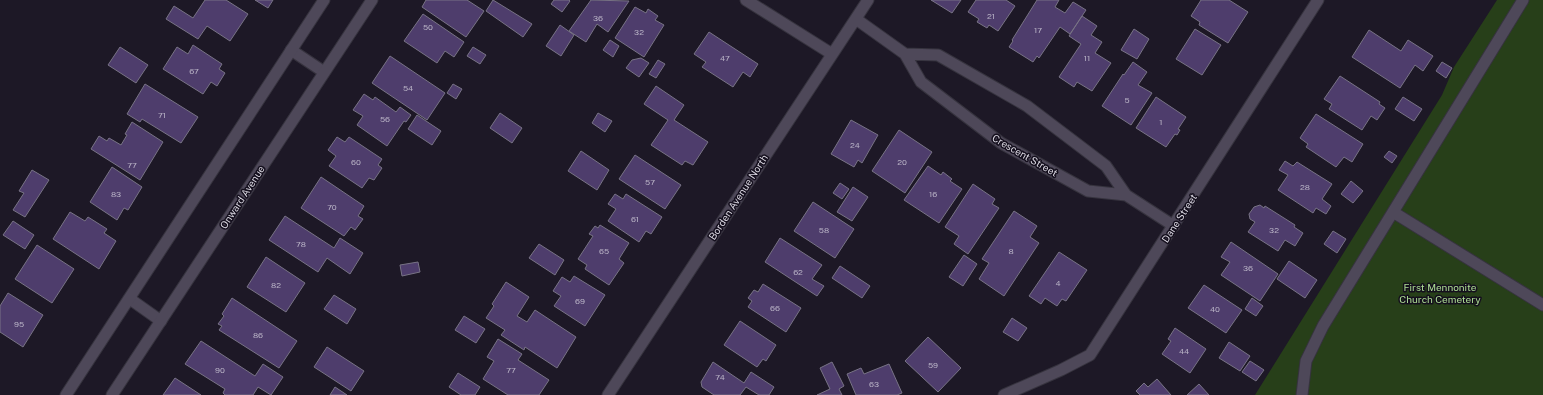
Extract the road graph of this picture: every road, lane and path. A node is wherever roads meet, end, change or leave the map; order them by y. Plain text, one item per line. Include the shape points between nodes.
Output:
1 (324, 0) edge
2 (372, 0) edge
3 (746, 0) edge
4 (868, 0) edge
5 (1318, 0) edge
6 (1523, 0) edge
7 (856, 19) junction
8 (291, 50) junction
9 (832, 54) junction
10 (905, 54) junction
11 (324, 72) junction
12 (1126, 195) junction
13 (1393, 212) junction
14 (1174, 226) junction
15 (130, 299) junction
16 (1543, 305) edge
17 (161, 321) junction
18 (66, 395) edge
19 (112, 395) edge
20 (608, 395) edge
21 (1004, 395) edge
22 (1302, 395) edge

1 - 8 street
2 - 11 street, Onward Avenue
3 - 9 street
4 - 7 street, Borden Avenue North
5 - 14 street, Dane Street
6 - 13 street
7 - 9 street, Borden Avenue North
7 - 10 street, Crescent Street
8 - 11 street
8 - 15 street
9 - 20 street, Borden Avenue North
10 - 12 street, Crescent Street via 938,55 1027,106 1106,166
10 - 12 street, Crescent Street via 921,82 1001,143 1088,191
11 - 17 street, Onward Avenue
12 - 14 street, Crescent Street
13 - 16 street
13 - 22 street via 1323,326 1306,361
14 - 21 street, Dane Street via 1090,355
15 - 17 street
15 - 18 street
17 - 19 street, Onward Avenue

